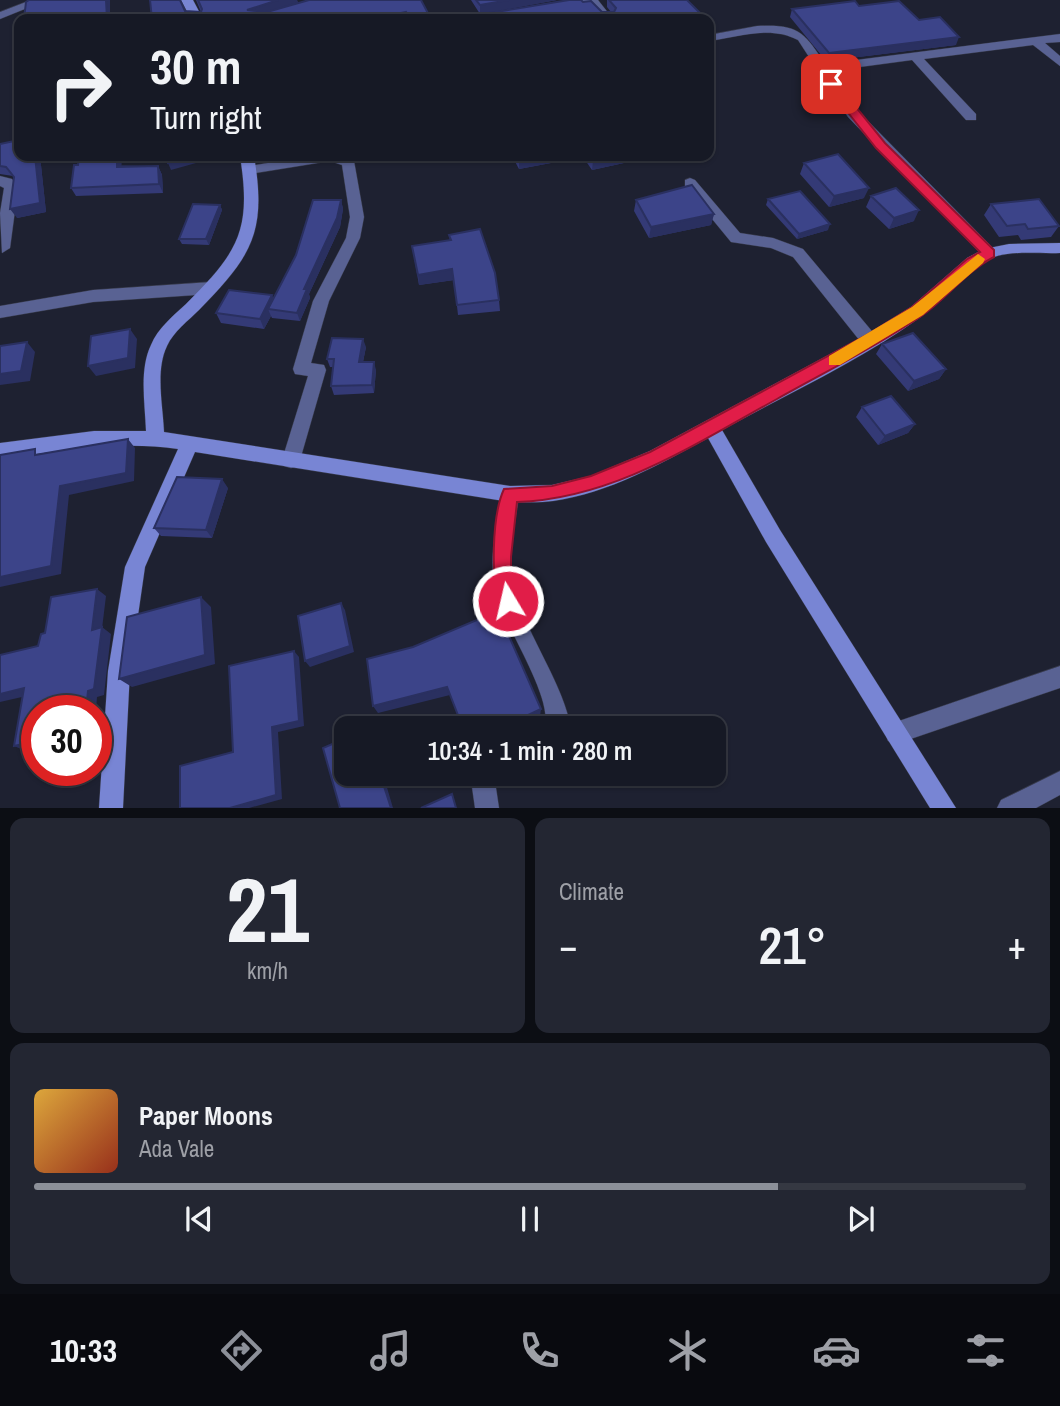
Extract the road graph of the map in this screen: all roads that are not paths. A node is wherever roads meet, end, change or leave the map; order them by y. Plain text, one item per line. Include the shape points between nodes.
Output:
1 (41, 0) edge
2 (591, 0) edge
3 (548, 7) edge
4 (603, 14) edge
5 (0, 16) edge
6 (714, 37) edge
7 (1060, 38) edge
8 (1035, 41) junction
9 (917, 58) junction
10 (1060, 62) edge
11 (821, 68) junction
12 (971, 117) dead end
13 (276, 161) edge
14 (346, 161) edge
15 (249, 163) edge
16 (0, 181) edge
17 (690, 183) edge
18 (1060, 247) edge
19 (2, 248) dead end
20 (989, 253) junction
21 (211, 288) junction
22 (0, 312) edge
23 (870, 341) junction
24 (712, 428) junction
25 (155, 438) junction
26 (190, 443) junction
27 (0, 451) edge
28 (291, 460) junction
29 (510, 494) junction
30 (1060, 677) edge
31 (558, 716) edge
32 (895, 733) junction
33 (1060, 783) edge
34 (485, 786) edge
35 (111, 807) edge
36 (487, 807) edge
37 (944, 807) edge
38 (1009, 807) edge

1 - 5 street
2 - 3 street
2 - 4 street
6 - 11 street via 786,29 802,38
7 - 8 street
8 - 9 street
8 - 10 street
9 - 11 street
9 - 12 street
11 - 20 street via 880,146
13 - 15 street
14 - 28 street via 357,217 353,238 312,324 301,369 318,370
15 - 21 street via 254,215 249,235 239,256
16 - 19 street via 11,188
17 - 23 street via 736,238 773,243 798,253
18 - 20 street
20 - 23 street via 972,262 917,311
21 - 22 street via 93,296
21 - 25 street via 167,332 156,353
23 - 24 street
24 - 29 street via 593,484 552,493
24 - 32 street via 779,547
25 - 26 street
25 - 27 street via 94,439
26 - 28 street
26 - 35 street via 135,567 118,671
28 - 29 street
29 - 31 street via 502,579 555,699
30 - 32 street
32 - 37 street
33 - 38 street
34 - 36 street

